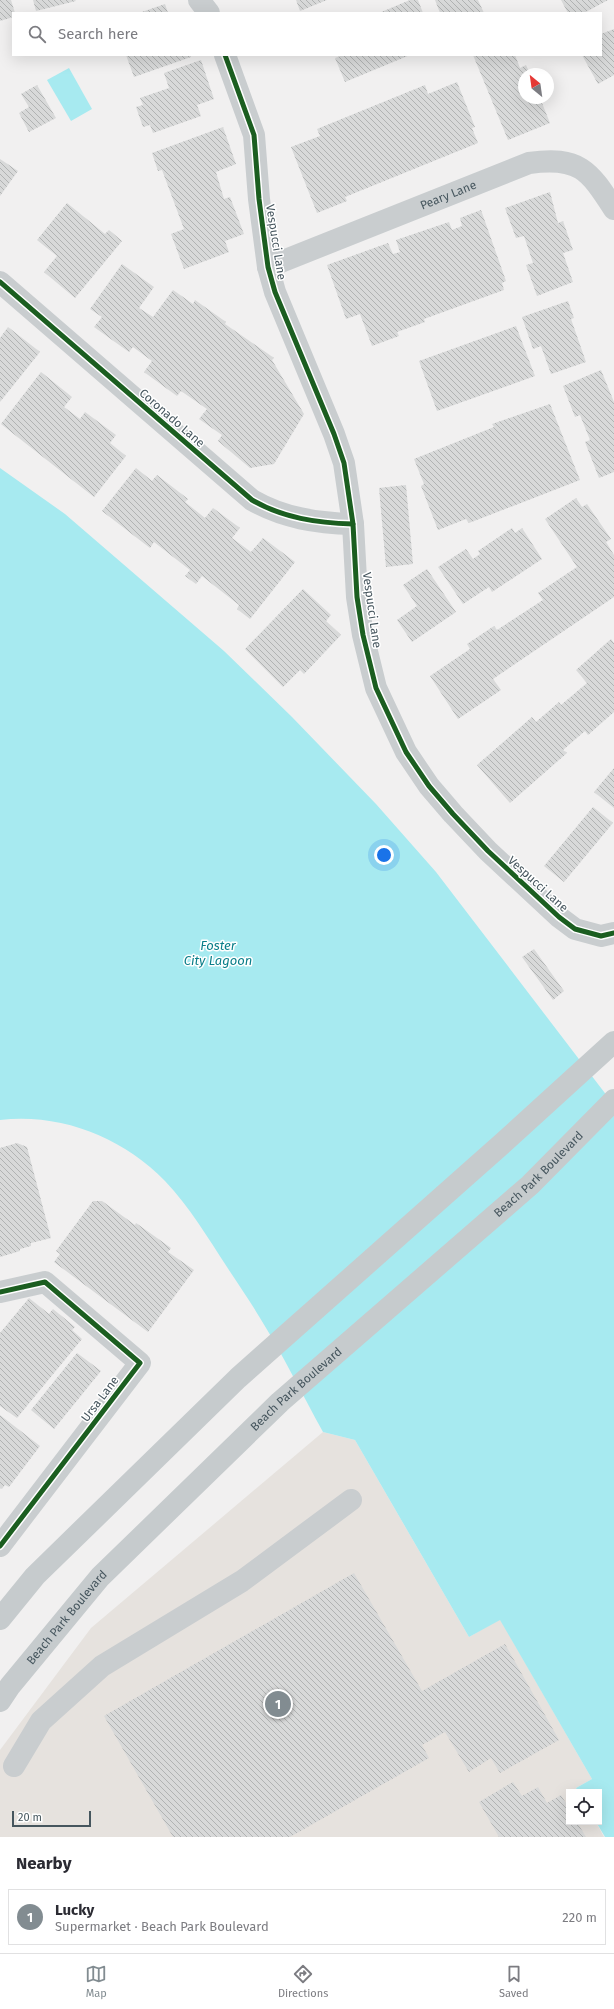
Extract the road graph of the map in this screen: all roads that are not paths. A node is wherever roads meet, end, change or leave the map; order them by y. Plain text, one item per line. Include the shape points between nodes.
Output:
1 (199, 0) edge
2 (208, 12) edge
3 (225, 56) edge
4 (614, 209) edge
5 (268, 267) junction
6 (0, 282) edge
7 (353, 524) junction
8 (614, 932) edge
9 (614, 1042) edge
10 (614, 1100) edge
11 (0, 1292) edge
12 (351, 1500) dead end
13 (0, 1546) edge
14 (0, 1619) edge
15 (0, 1701) edge
16 (14, 1766) dead end

1 - 2 street
3 - 5 street, Vespucci Lane via 254,135
4 - 5 street, Peary Lane via 594,179 582,169 555,161 529,163
5 - 7 street, Vespucci Lane via 274,292 344,463
6 - 7 street, Coronado Lane via 252,500 268,510 288,516 324,523
7 - 8 street, Vespucci Lane via 357,597 363,635 376,688 406,752 429,786 453,814 510,873 559,917 575,929 584,932 601,936
9 - 14 main road via 238,1378 35,1576
10 - 15 main road, Beach Park Boulevard via 530,1185 280,1402 100,1577
11 - 13 street, Ursa Lane via 45,1282 140,1363
12 - 16 street via 242,1581 102,1666 41,1721

